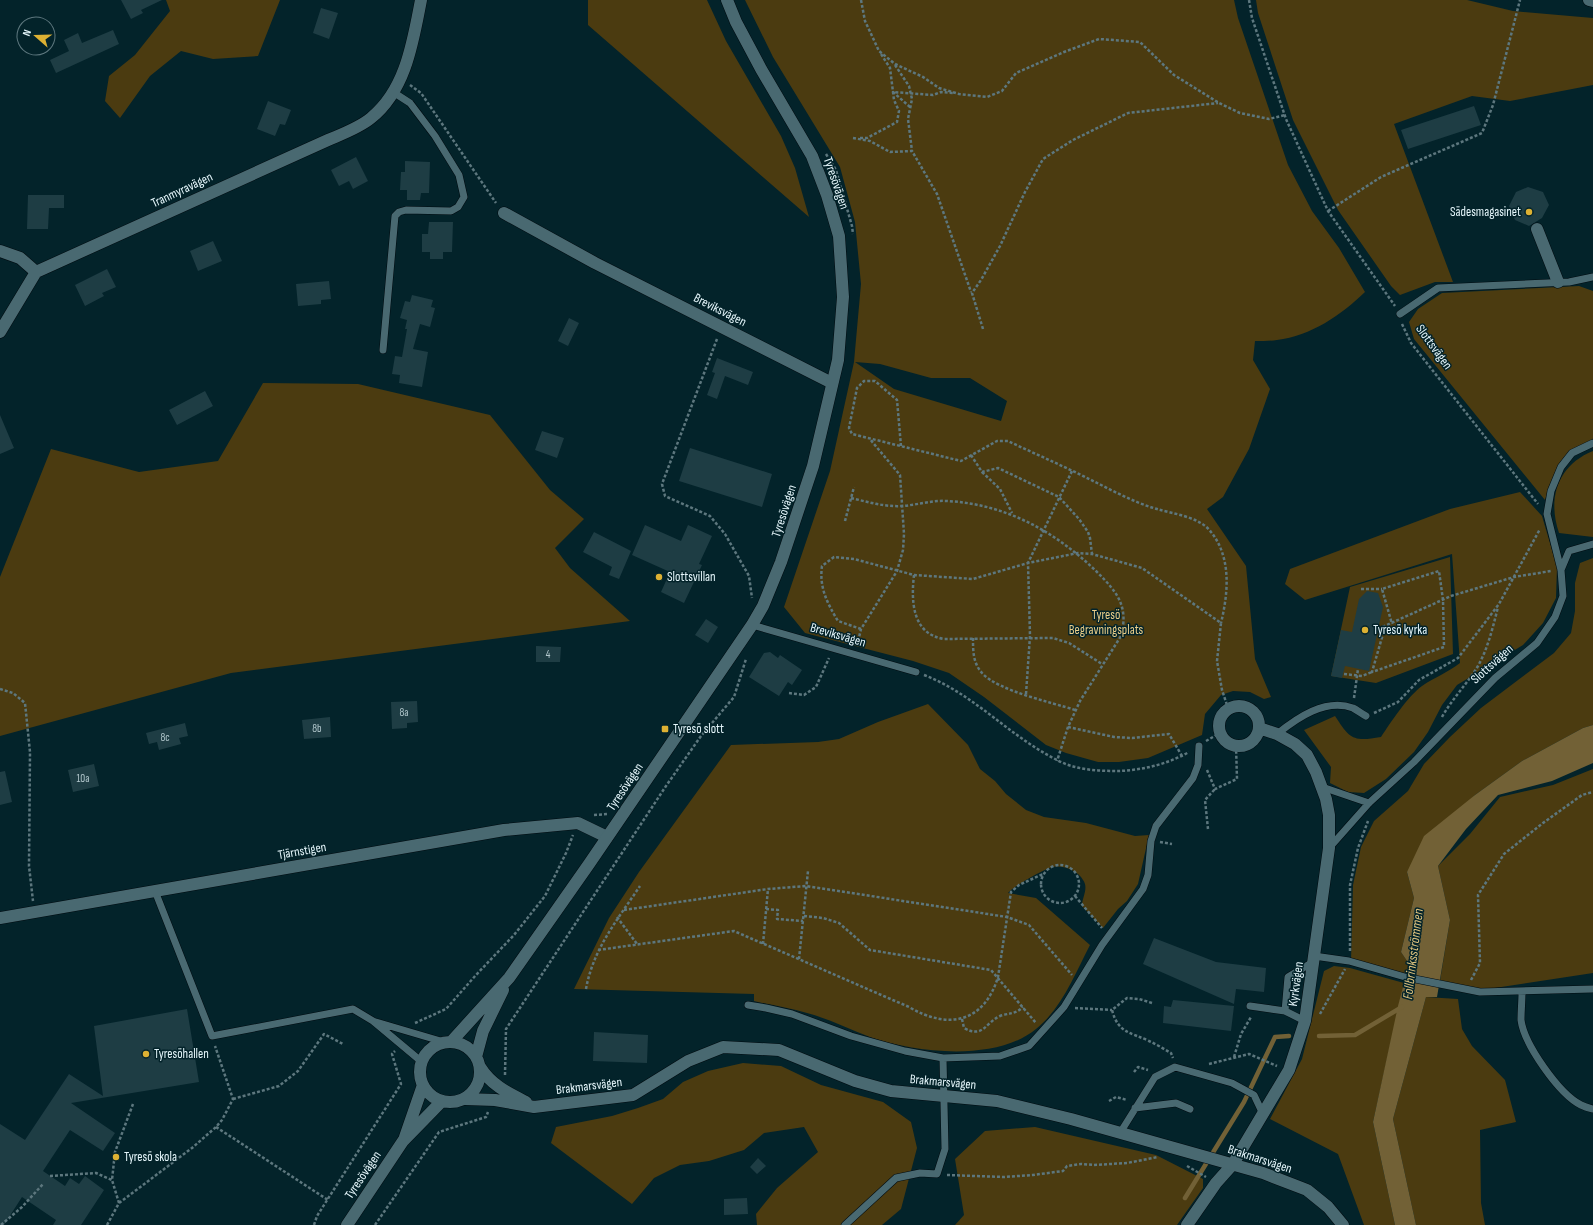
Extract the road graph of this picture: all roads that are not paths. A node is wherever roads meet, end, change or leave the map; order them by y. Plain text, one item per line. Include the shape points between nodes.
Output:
1 (421, 0) edge
2 (727, 0) edge
3 (1589, 0) edge
4 (1593, 1) edge
5 (393, 92) junction
6 (504, 213) road end
7 (1537, 229) dead end
8 (0, 251) edge
9 (36, 272) junction
10 (1593, 277) edge
11 (1558, 282) junction
12 (1400, 314) road end
13 (0, 332) edge
14 (383, 350) dead end
15 (832, 383) junction
16 (1593, 442) edge
17 (1593, 544) edge
18 (1561, 570) junction
19 (752, 625) junction
20 (916, 672) road end
21 (1366, 716) road end
22 (1259, 728) junction
23 (1277, 734) junction
24 (1198, 746) road end
25 (1322, 787) junction
26 (1369, 803) junction
27 (607, 837) junction
28 (1329, 848) junction
29 (155, 891) junction
30 (0, 918) edge
31 (1314, 959) junction
32 (509, 978) junction
33 (1593, 989) edge
34 (1522, 992) junction
35 (748, 1005) dead end
36 (1250, 1006) dead end
37 (1285, 1011) junction
38 (1311, 1020) junction
39 (373, 1021) junction
40 (447, 1042) junction
41 (943, 1058) junction
42 (422, 1062) junction
43 (478, 1062) junction
44 (423, 1085) junction
45 (945, 1096) junction
46 (465, 1098) junction
47 (442, 1101) junction
48 (534, 1107) junction
49 (1135, 1108) junction
50 (1190, 1109) dead end
51 (1593, 1109) edge
52 (1263, 1114) junction
53 (1120, 1133) junction
54 (403, 1141) junction
55 (1233, 1164) junction
56 (347, 1225) edge
57 (845, 1225) edge
58 (1187, 1225) edge
59 (1343, 1225) edge

1 - 5 street, Tranmyravägen via 412,44
2 - 15 street, Tyresövägen via 761,69 812,156 839,236 843,297 838,360
3 - 4 street
5 - 9 street, Tranmyravägen via 388,102 361,125
5 - 14 lane via 410,103 435,136 459,175 464,197 458,207 450,211 406,210 396,216
6 - 15 street, Breviksvägen via 594,264
7 - 11 street
8 - 9 street via 20,258
9 - 13 street
10 - 11 lane
11 - 12 lane via 1438,288
15 - 19 street, Tyresövägen via 813,466 781,562 763,606
16 - 18 lane, Slottsvägen via 1572,453 1561,467 1551,491 1546,514
17 - 18 lane via 1569,551
18 - 26 lane, Slottsvägen via 1563,596 1555,617 1537,643 1495,678 1414,762
19 - 20 lane, Breviksvägen
19 - 27 street, Tyresövägen
21 - 23 lane via 1353,708 1334,705 1320,707 1289,724
22 - 22 street via 1253,740 1244,746 1236,746 1225,741 1218,723 1228,708 1239,705 1250,709 1257,716
22 - 23 street, Kyrkvägen
23 - 25 street, Kyrkvägen via 1307,755
24 - 41 lane via 1198,765 1193,778 1156,826 1151,840 1148,875 1143,889 1108,936 1064,1007 1044,1032 1029,1046 1005,1054
25 - 26 lane
25 - 28 street, Kyrkvägen via 1329,815
26 - 28 lane, Slottsvägen
27 - 29 street, Tjärnstigen via 578,823 504,830
27 - 32 street, Tyresövägen
28 - 31 street, Kyrkvägen
29 - 30 street, Tjärnstigen
29 - 39 lane via 212,1036 353,1009
31 - 34 lane via 1349,961 1405,977 1480,992
31 - 37 lane via 1288,977
31 - 38 street, Kyrkvägen
32 - 40 street, Tyresövägen
32 - 43 street, Tyresövägen via 483,1031
33 - 34 lane
34 - 51 lane via 1522,1020 1526,1038 1541,1064 1580,1104
35 - 41 lane via 792,1014 851,1036 904,1051
36 - 37 lane
37 - 38 lane
38 - 52 street, Kyrkvägen via 1289,1070
39 - 40 lane
39 - 42 lane
40 - 42 street, Tyresövägen via 432,1047
40 - 43 street via 468,1047
41 - 45 lane
42 - 44 street, Tyresövägen via 420,1070
43 - 46 street, Tyresövägen via 477,1087
43 - 48 street via 487,1078
44 - 47 street via 433,1097
44 - 54 street, Tyresövägen
45 - 48 street, Brakmarsvägen via 891,1091 855,1081 779,1050 723,1047 688,1061 633,1095
45 - 53 street, Brakmarsvägen via 996,1101
45 - 57 lane via 945,1149 938,1174 920,1173 896,1178
46 - 47 street via 451,1102
46 - 48 street, Brakmarsvägen
47 - 54 street, Tyresövägen
49 - 50 lane via 1176,1103
49 - 52 lane via 1155,1076 1175,1067 1232,1083 1254,1095
49 - 53 lane
52 - 55 street, Kyrkvägen
53 - 55 street, Brakmarsvägen
54 - 56 street, Tyresövägen
55 - 58 street, Kyrkvägen via 1216,1183
55 - 59 street, Brakmarsvägen via 1308,1190 1328,1207

